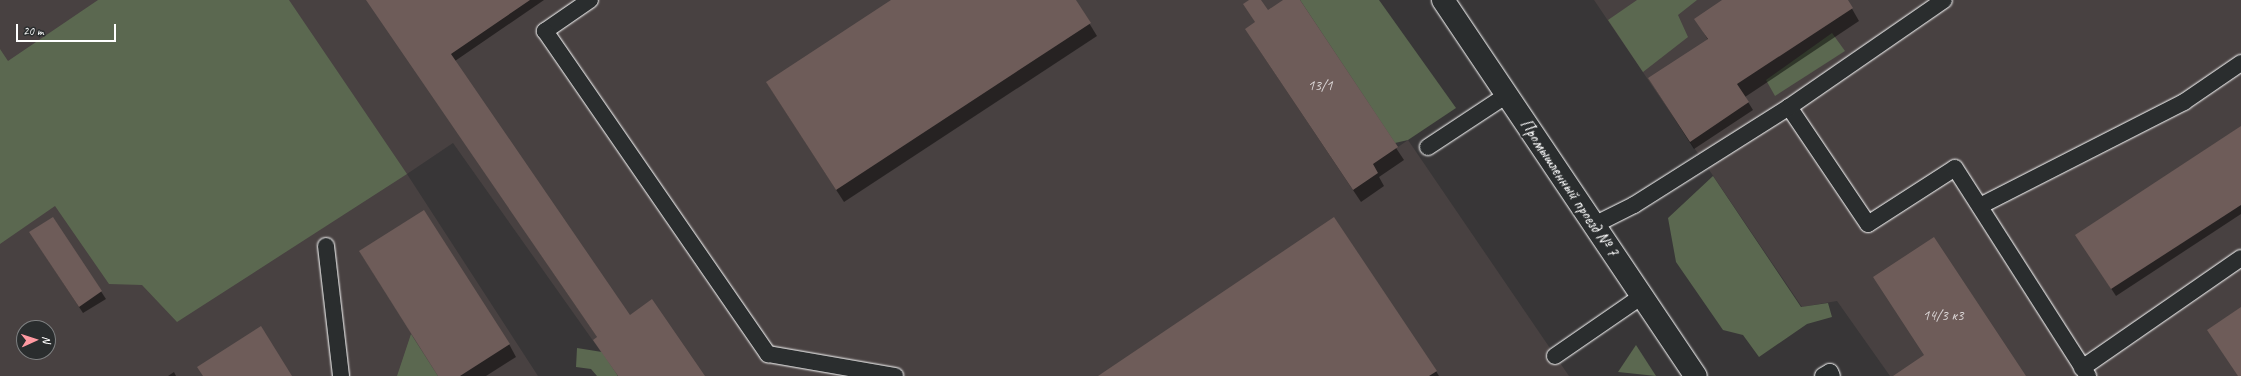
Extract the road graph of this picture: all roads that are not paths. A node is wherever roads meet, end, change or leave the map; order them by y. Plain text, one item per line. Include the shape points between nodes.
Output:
1 (590, 0) edge
2 (1442, 0) edge
3 (1944, 0) edge
4 (2241, 63) edge
5 (1507, 95) junction
6 (1789, 107) junction
7 (1428, 147) dead end
8 (1980, 206) junction
9 (1594, 226) junction
10 (326, 246) dead end
11 (2241, 258) edge
12 (1642, 296) junction
13 (1555, 356) dead end
14 (2085, 372) edge
15 (341, 376) edge
16 (895, 376) edge
17 (1696, 376) edge
18 (1823, 376) edge
19 (1832, 376) edge

1 - 16 lane via 545,31 768,354
2 - 5 street, Промышленный проезд № 7
3 - 6 lane
4 - 8 lane via 2184,102
5 - 7 lane
5 - 9 street, Промышленный проезд № 7
6 - 8 lane via 1868,224 1955,168
6 - 9 lane via 1634,205
8 - 14 lane
9 - 12 street, Промышленный проезд № 7
10 - 15 lane
11 - 14 lane
12 - 13 lane
12 - 17 street, Промышленный проезд № 7
18 - 19 lane via 1830,372

